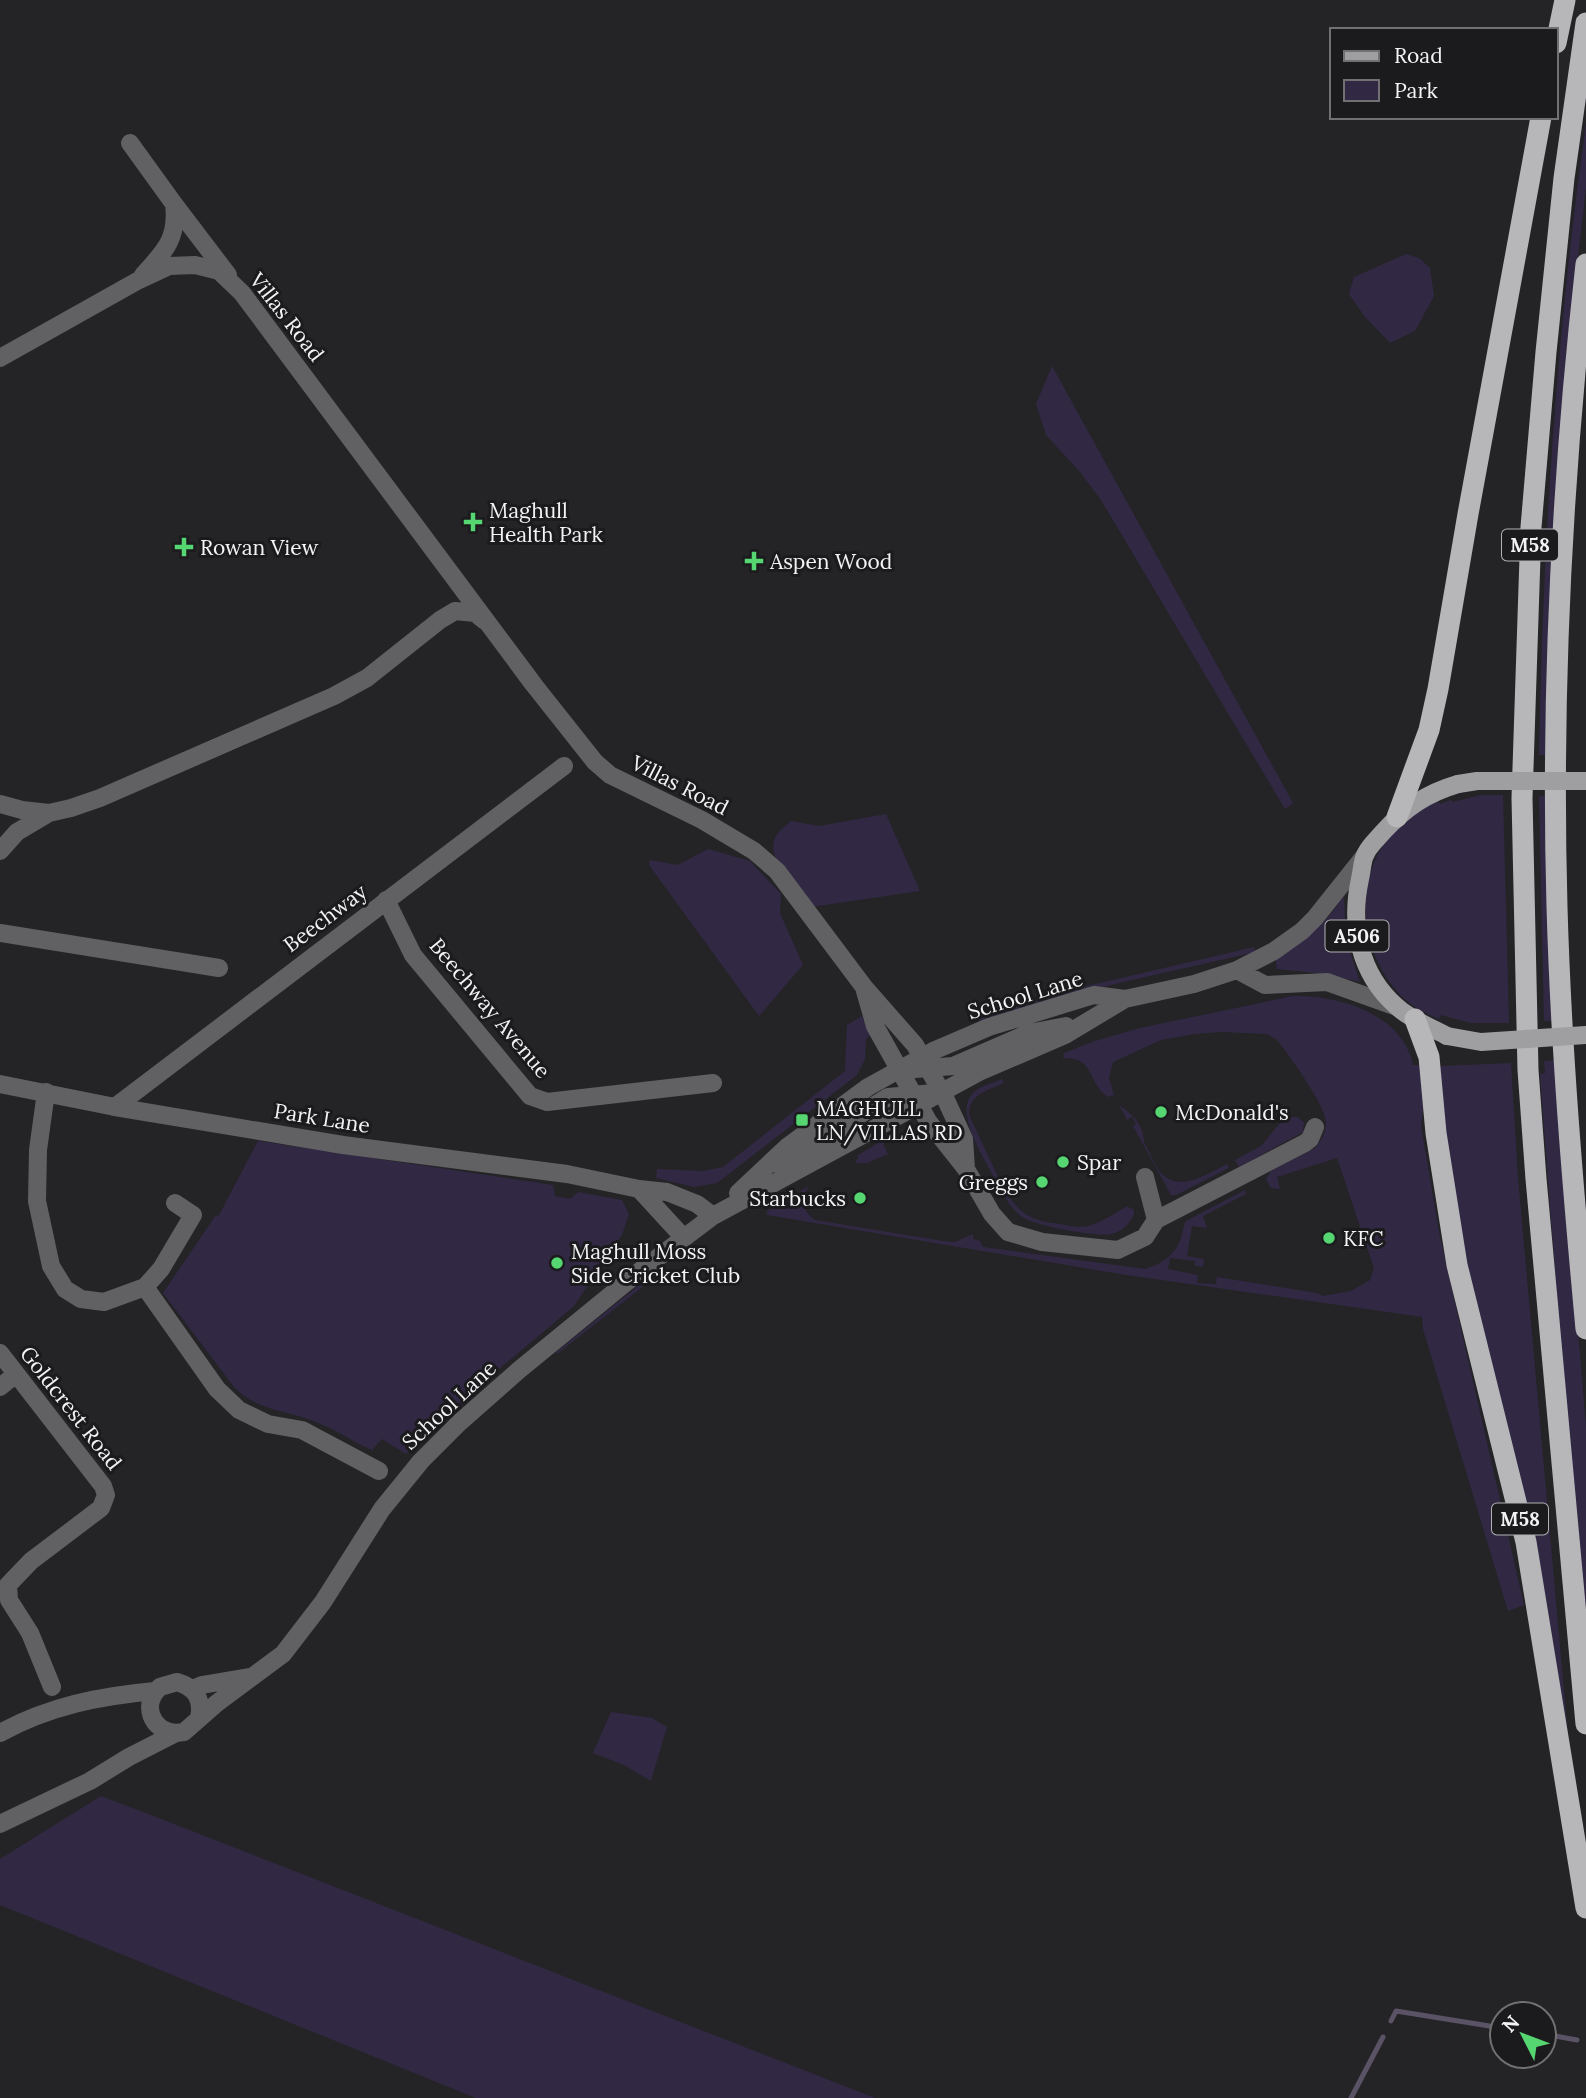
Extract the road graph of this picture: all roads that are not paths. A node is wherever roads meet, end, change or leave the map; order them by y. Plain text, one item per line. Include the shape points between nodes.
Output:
1 (1565, 0) edge
2 (1586, 23) edge
3 (1558, 33) edge
4 (1541, 119) edge
5 (130, 143) dead end
6 (174, 204) junction
7 (1586, 264) edge
8 (139, 280) junction
9 (240, 290) junction
10 (0, 358) edge
11 (462, 587) junction
12 (455, 611) junction
13 (490, 625) junction
14 (565, 765) dead end
15 (1586, 781) edge
16 (0, 804) edge
17 (49, 813) junction
18 (1397, 817) junction
19 (0, 851) edge
20 (1366, 854) junction
21 (386, 900) junction
22 (0, 933) edge
23 (219, 968) dead end
24 (1237, 970) junction
25 (860, 982) junction
26 (1125, 999) junction
27 (1397, 1007) junction
28 (1415, 1018) junction
29 (1086, 1023) junction
30 (1586, 1035) edge
31 (925, 1063) junction
32 (899, 1070) junction
33 (713, 1083) dead end
34 (0, 1084) edge
35 (46, 1092) junction
36 (942, 1092) junction
37 (916, 1100) junction
38 (115, 1107) junction
39 (1315, 1127) dead end
40 (966, 1169) junction
41 (1145, 1177) dead end
42 (754, 1178) junction
43 (639, 1189) junction
44 (175, 1203) dead end
45 (717, 1212) junction
46 (1156, 1220) junction
47 (684, 1238) junction
48 (145, 1287) junction
49 (1586, 1329) edge
50 (0, 1353) edge
51 (16, 1374) junction
52 (0, 1387) edge
53 (379, 1471) dead end
54 (253, 1677) junction
55 (52, 1687) dead end
56 (193, 1689) junction
57 (155, 1691) junction
58 (108, 1695) junction
59 (150, 1714) junction
60 (199, 1718) junction
61 (1586, 1724) edge
62 (0, 1733) edge
63 (176, 1733) junction
64 (129, 1757) junction
65 (0, 1824) edge
66 (1586, 1908) edge

1 - 3 highway
2 - 61 highway, M58 via 1564,178 1531,527 1522,798 1529,1083
4 - 18 highway via 1438,689 1429,730
5 - 6 street
6 - 8 street via 175,231
6 - 9 street
7 - 49 highway, M58 via 1566,494 1556,799 1563,1035
8 - 9 street, Villas Road via 169,267 195,265 219,271
8 - 10 street, Villas Road
9 - 11 street, Villas Road
11 - 12 street via 462,600
11 - 13 street, Villas Road
12 - 13 street, Villas Road via 475,613
12 - 17 street via 367,678 334,696 100,798
13 - 25 street, Villas Road via 595,762 610,775 702,820 767,861
14 - 21 street, Beechway
15 - 18 main road, A506, bridge via 1458,784 1415,802
16 - 17 street
17 - 19 street via 17,832
18 - 20 main road, A506
20 - 24 street via 1302,931
20 - 27 main road, A506 via 1355,912 1357,937 1372,976
21 - 33 street, Beechway Avenue via 413,955 530,1096 547,1102
21 - 38 street, Beechway
22 - 23 street
24 - 26 street
24 - 27 street via 1265,985 1327,982
25 - 31 street, Villas Road
25 - 32 street, Villas Road via 875,1026
26 - 29 street, School Lane
26 - 31 street, School Lane via 1094,995 989,1027
27 - 28 main road, A506
28 - 30 main road, A506, bridge via 1447,1036 1481,1042
28 - 66 highway, M58 via 1429,1057 1457,1265 1526,1542
29 - 31 street, School Lane via 1029,1033 953,1066
29 - 36 street, School Lane
31 - 32 street, School Lane
31 - 36 street, Villas Road
32 - 37 street, Villas Road
32 - 42 street, School Lane via 787,1147
34 - 35 street, Park Lane
35 - 38 street, Park Lane
35 - 48 street via 37,1201 55,1274 73,1295 92,1301 114,1299
36 - 37 street, School Lane
36 - 40 street, Villas Road via 964,1139
37 - 40 street, Villas Road
37 - 42 street, School Lane via 888,1097
37 - 45 street, School Lane
38 - 43 street, Park Lane via 343,1145 567,1174
39 - 46 street via 1305,1143
40 - 46 street via 992,1214 1008,1233 1020,1237 1118,1250 1145,1237
41 - 46 street
42 - 45 street, School Lane
43 - 45 street, Park Lane via 667,1192
43 - 47 street
44 - 48 street via 193,1214
45 - 47 street, School Lane
47 - 54 street, School Lane via 519,1370 421,1461 382,1509 323,1602 283,1654
48 - 53 street via 217,1389 239,1410 268,1424 302,1430
50 - 51 street, Goldcrest Road
51 - 52 street
51 - 55 street, Goldcrest Road via 106,1495 101,1508 31,1561 8,1585 9,1600 30,1633
54 - 56 street, School Lane
54 - 60 street, School Lane
56 - 57 street, School Lane via 177,1682
56 - 60 street via 200,1703
57 - 58 street
57 - 59 street, School Lane
58 - 59 street
58 - 62 street via 58,1708
59 - 63 street via 160,1729
59 - 64 street, School Lane
60 - 63 street, School Lane via 192,1727
63 - 64 street, School Lane
64 - 65 street, School Lane

